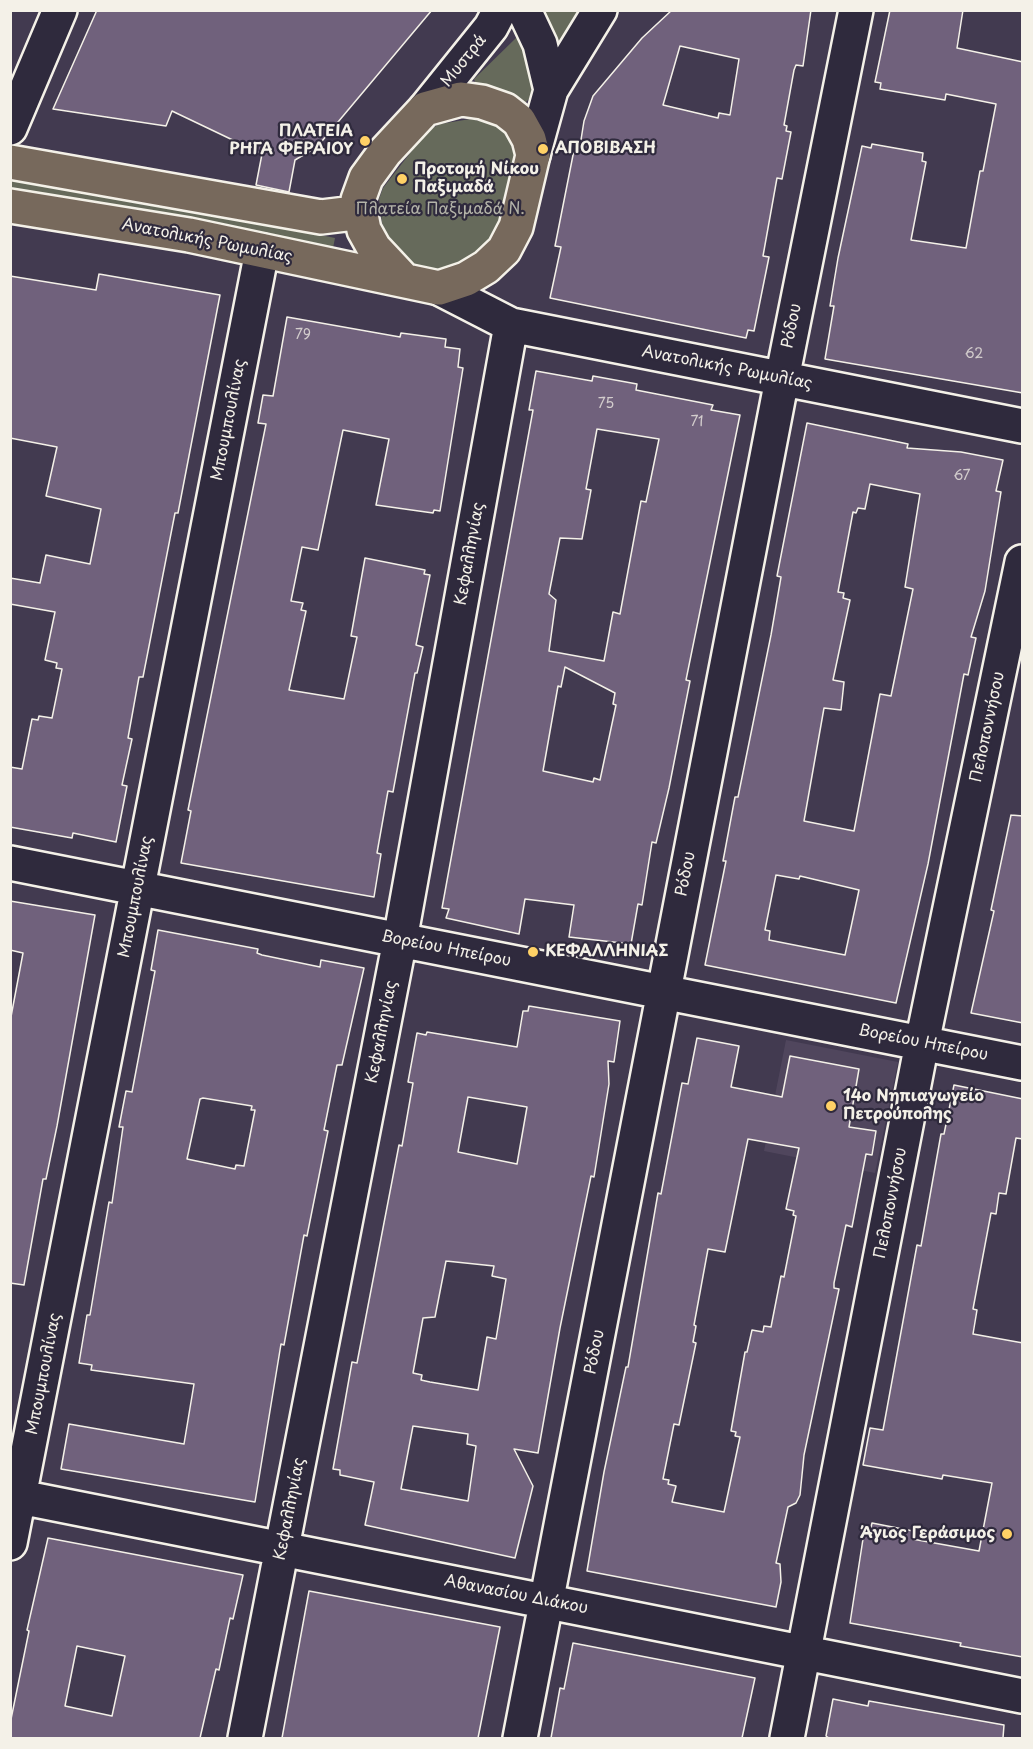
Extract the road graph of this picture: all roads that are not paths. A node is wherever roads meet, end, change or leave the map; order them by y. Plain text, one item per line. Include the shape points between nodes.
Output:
1 (60, 10) edge
2 (500, 10) edge
3 (524, 10) edge
4 (600, 10) edge
5 (856, 10) edge
6 (551, 90) junction
7 (425, 109) junction
8 (10, 128) edge
9 (533, 155) junction
10 (10, 162) edge
11 (10, 206) edge
12 (359, 209) junction
13 (262, 250) junction
14 (403, 279) junction
15 (439, 288) junction
16 (511, 325) junction
17 (782, 379) junction
18 (1023, 426) edge
19 (1023, 562) edge
20 (10, 863) edge
21 (138, 888) junction
22 (400, 940) junction
23 (663, 992) junction
24 (922, 1043) junction
25 (1023, 1063) edge
26 (15, 1496) edge
27 (10, 1543) edge
28 (282, 1549) junction
29 (548, 1602) junction
30 (803, 1652) junction
31 (1023, 1695) edge
32 (245, 1738) edge
33 (520, 1738) edge
34 (787, 1738) edge

1 - 8 street
2 - 7 street, Μυστρά via 491,27
3 - 6 street via 540,44
4 - 6 street
5 - 17 street, Ρόδου
6 - 9 street
7 - 9 main road via 460,99 505,110 519,122
7 - 12 main road via 366,178 358,193
9 - 15 main road via 516,227 504,250 476,274
10 - 12 main road via 321,217
11 - 13 main road, Ανατολικής Ρωμυλίας
12 - 14 main road via 369,238
13 - 14 main road, Ανατολικής Ρωμυλίας
13 - 21 street, Μπουμπουλίνας
14 - 15 main road
15 - 16 street, Ανατολικής Ρωμυλίας
16 - 17 street, Ανατολικής Ρωμυλίας
16 - 22 street, Κεφαλληνίας
17 - 18 street, Ανατολικής Ρωμυλίας
17 - 23 street, Ρόδου
19 - 24 street, Πελοποννήσου
20 - 21 street, Βορείου Ηπείρου
21 - 22 street, Βορείου Ηπείρου
21 - 26 street, Μπουμπουλίνας
22 - 23 street, Βορείου Ηπείρου
22 - 28 street, Κεφαλληνίας
23 - 24 street, Βορείου Ηπείρου
23 - 29 street, Ρόδου
24 - 25 street, Βορείου Ηπείρου
24 - 30 street, Πελοποννήσου
26 - 27 street, Μπουμπουλίνας
26 - 28 street, Αθανασίου Διάκου
28 - 29 street, Αθανασίου Διάκου
28 - 32 street, Κεφαλληνίας
29 - 30 street, Αθανασίου Διάκου
29 - 33 street, Ρόδου
30 - 31 street, Αθανασίου Διάκου
30 - 34 street, Πελοποννήσου

